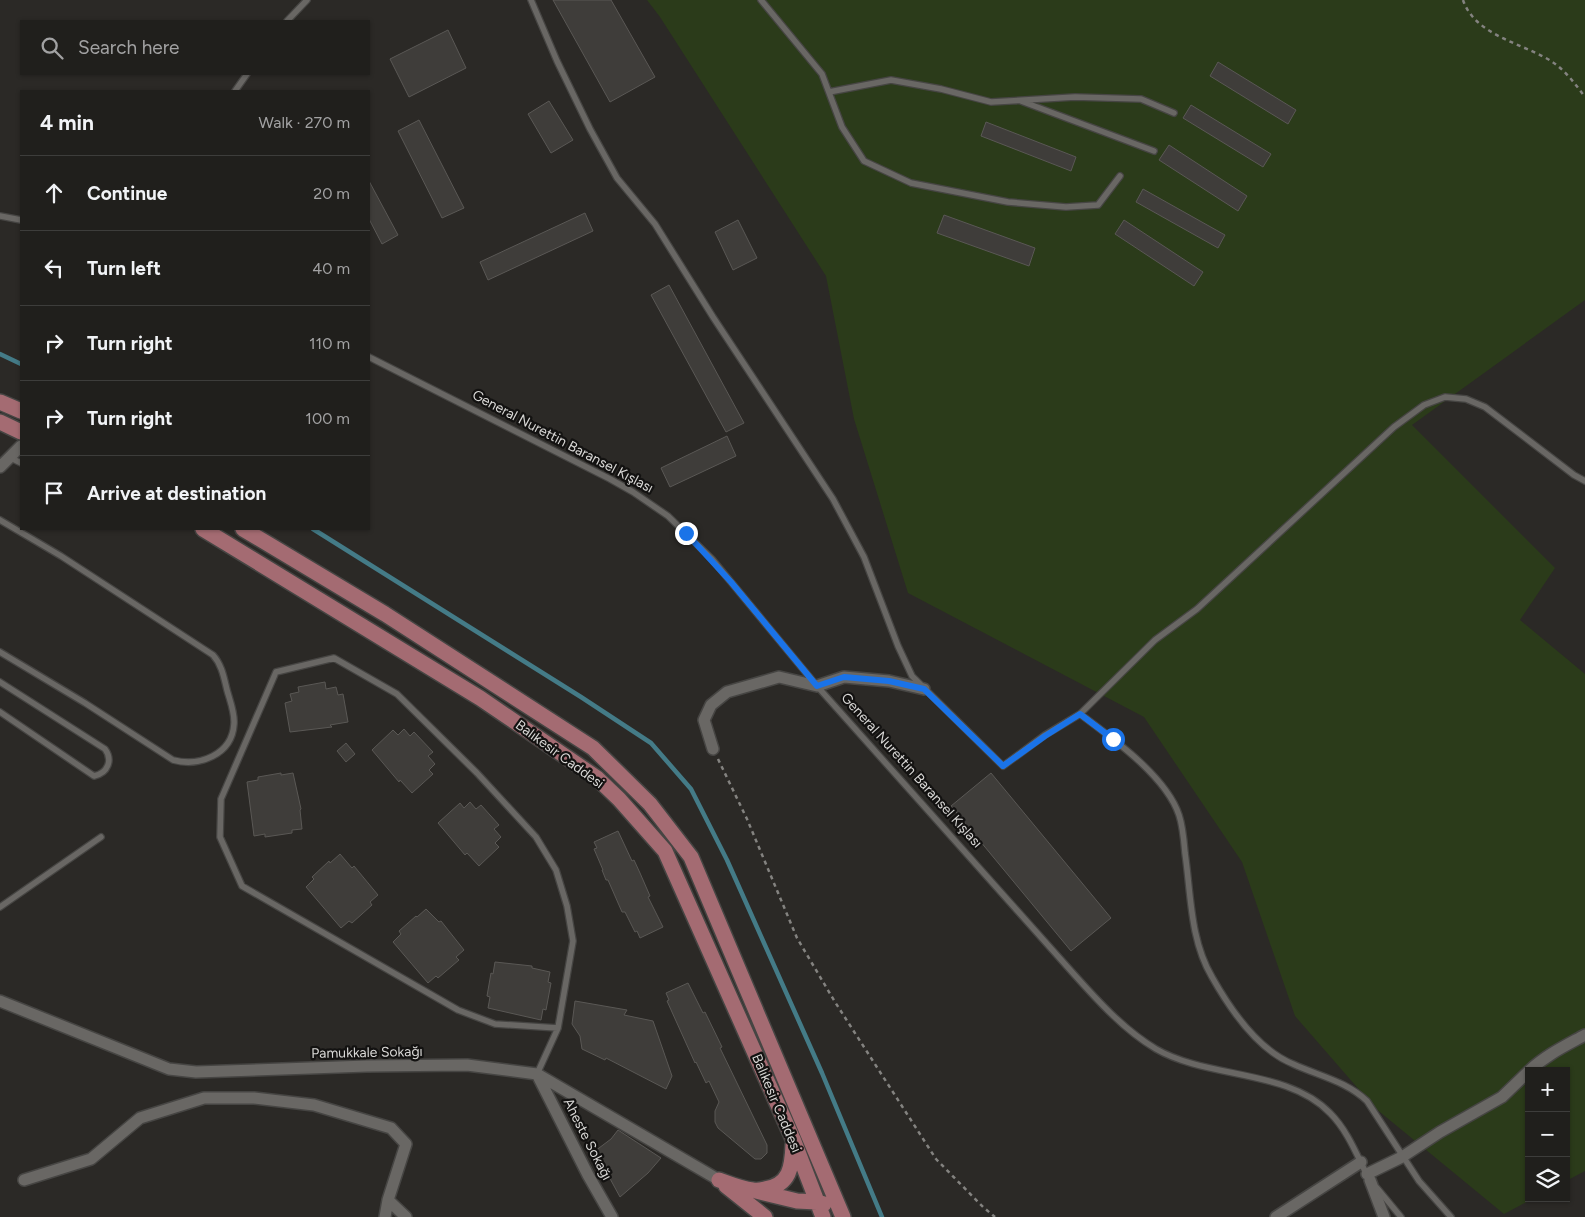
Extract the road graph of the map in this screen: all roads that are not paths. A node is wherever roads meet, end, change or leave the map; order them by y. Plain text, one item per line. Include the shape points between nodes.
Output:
1 (307, 0) edge
2 (530, 0) edge
3 (761, 0) edge
4 (288, 20) edge
5 (246, 75) edge
6 (235, 90) edge
7 (829, 92) junction
8 (1019, 100) junction
9 (1174, 114) dead end
10 (1154, 151) dead end
11 (1120, 176) dead end
12 (0, 216) edge
13 (20, 220) edge
14 (370, 358) edge
15 (0, 402) edge
16 (20, 411) edge
17 (0, 422) edge
18 (20, 432) edge
19 (20, 447) edge
20 (7, 462) edge
21 (1585, 481) edge
22 (0, 520) edge
23 (205, 530) edge
24 (245, 530) edge
25 (0, 652) edge
26 (0, 682) edge
27 (817, 686) junction
28 (924, 689) junction
29 (0, 712) edge
30 (1080, 714) junction
31 (712, 749) road end
32 (101, 837) dead end
33 (0, 907) edge
34 (0, 1001) edge
35 (558, 1028) junction
36 (1585, 1035) edge
37 (1533, 1067) edge
38 (538, 1074) junction
39 (1525, 1075) edge
40 (793, 1139) junction
41 (1402, 1157) junction
42 (1361, 1162) junction
43 (1369, 1177) junction
44 (24, 1180) dead end
45 (719, 1180) junction
46 (754, 1191) junction
47 (388, 1200) junction
48 (753, 1207) junction
49 (825, 1209) edge
50 (385, 1217) edge
51 (406, 1217) edge
52 (612, 1217) edge
53 (765, 1217) edge
54 (778, 1217) edge
55 (843, 1217) edge
56 (1276, 1217) edge
57 (1384, 1217) edge
58 (1401, 1217) edge
59 (1450, 1217) edge

1 - 4 lane
2 - 28 lane via 590,129 617,178 655,224 833,499 864,557 901,654 912,676
3 - 7 lane via 822,74
5 - 6 lane
7 - 8 lane via 891,80 941,88 991,102
7 - 11 lane via 842,127 864,161 910,183 1008,202 1066,207 1098,205
8 - 9 lane via 1075,97 1141,99
8 - 10 lane
12 - 13 lane
14 - 27 lane, General Nurettin Baransel Kışlası via 610,479 657,508 712,559
15 - 16 main road
17 - 18 main road
19 - 20 street
21 - 30 lane via 1485,407 1466,399 1445,397 1424,405 1394,427 1197,609 1155,640
22 - 25 lane via 213,655 221,668 234,718 230,740 220,752 204,760 189,763 173,760
23 - 40 main road, Balıkesir Caddesi via 480,698 597,778 619,799 665,850
24 - 49 main road, Balıkesir Caddesi via 385,614 593,748 650,804 691,857
26 - 29 lane via 105,749 109,757 108,766 103,773 94,776
27 - 28 street via 844,677 889,681
27 - 31 street via 779,677 727,692 711,705 704,720
27 - 42 lane, General Nurettin Baransel Kışlası via 1072,972 1134,1033 1179,1060 1285,1086 1309,1097 1330,1112 1346,1133
28 - 30 lane via 1003,766
30 - 41 lane via 1133,757 1169,795 1179,815 1194,929 1211,976 1231,1006 1258,1040 1274,1054 1345,1085 1367,1101
32 - 33 lane
34 - 38 street, Pamukkale Sokağı via 169,1069 196,1072 467,1065
35 - 35 lane via 573,941 556,870 536,837 397,694 334,658 276,672 221,799 220,837 242,886 458,1010 494,1024
35 - 38 lane
36 - 37 street via 1557,1049
38 - 45 street, Pamukkale Sokağı
38 - 52 street, Aheste Sokağı
39 - 41 street via 1502,1097
40 - 46 main road via 792,1164 787,1176 778,1185
40 - 49 main road, Balıkesir Caddesi
41 - 43 street
41 - 59 lane
42 - 43 lane, General Nurettin Baransel Kışlası
42 - 56 street
43 - 57 street, General Nurettin Baransel Kışlası
43 - 58 lane, General Nurettin Baransel Kışlası
44 - 47 street via 91,1159 140,1118 204,1098 254,1098 314,1105 390,1128 406,1144
45 - 46 main road
45 - 48 main road
46 - 49 main road
47 - 50 street
47 - 51 street
48 - 53 main road
48 - 54 main road
49 - 55 main road, Balıkesir Caddesi

